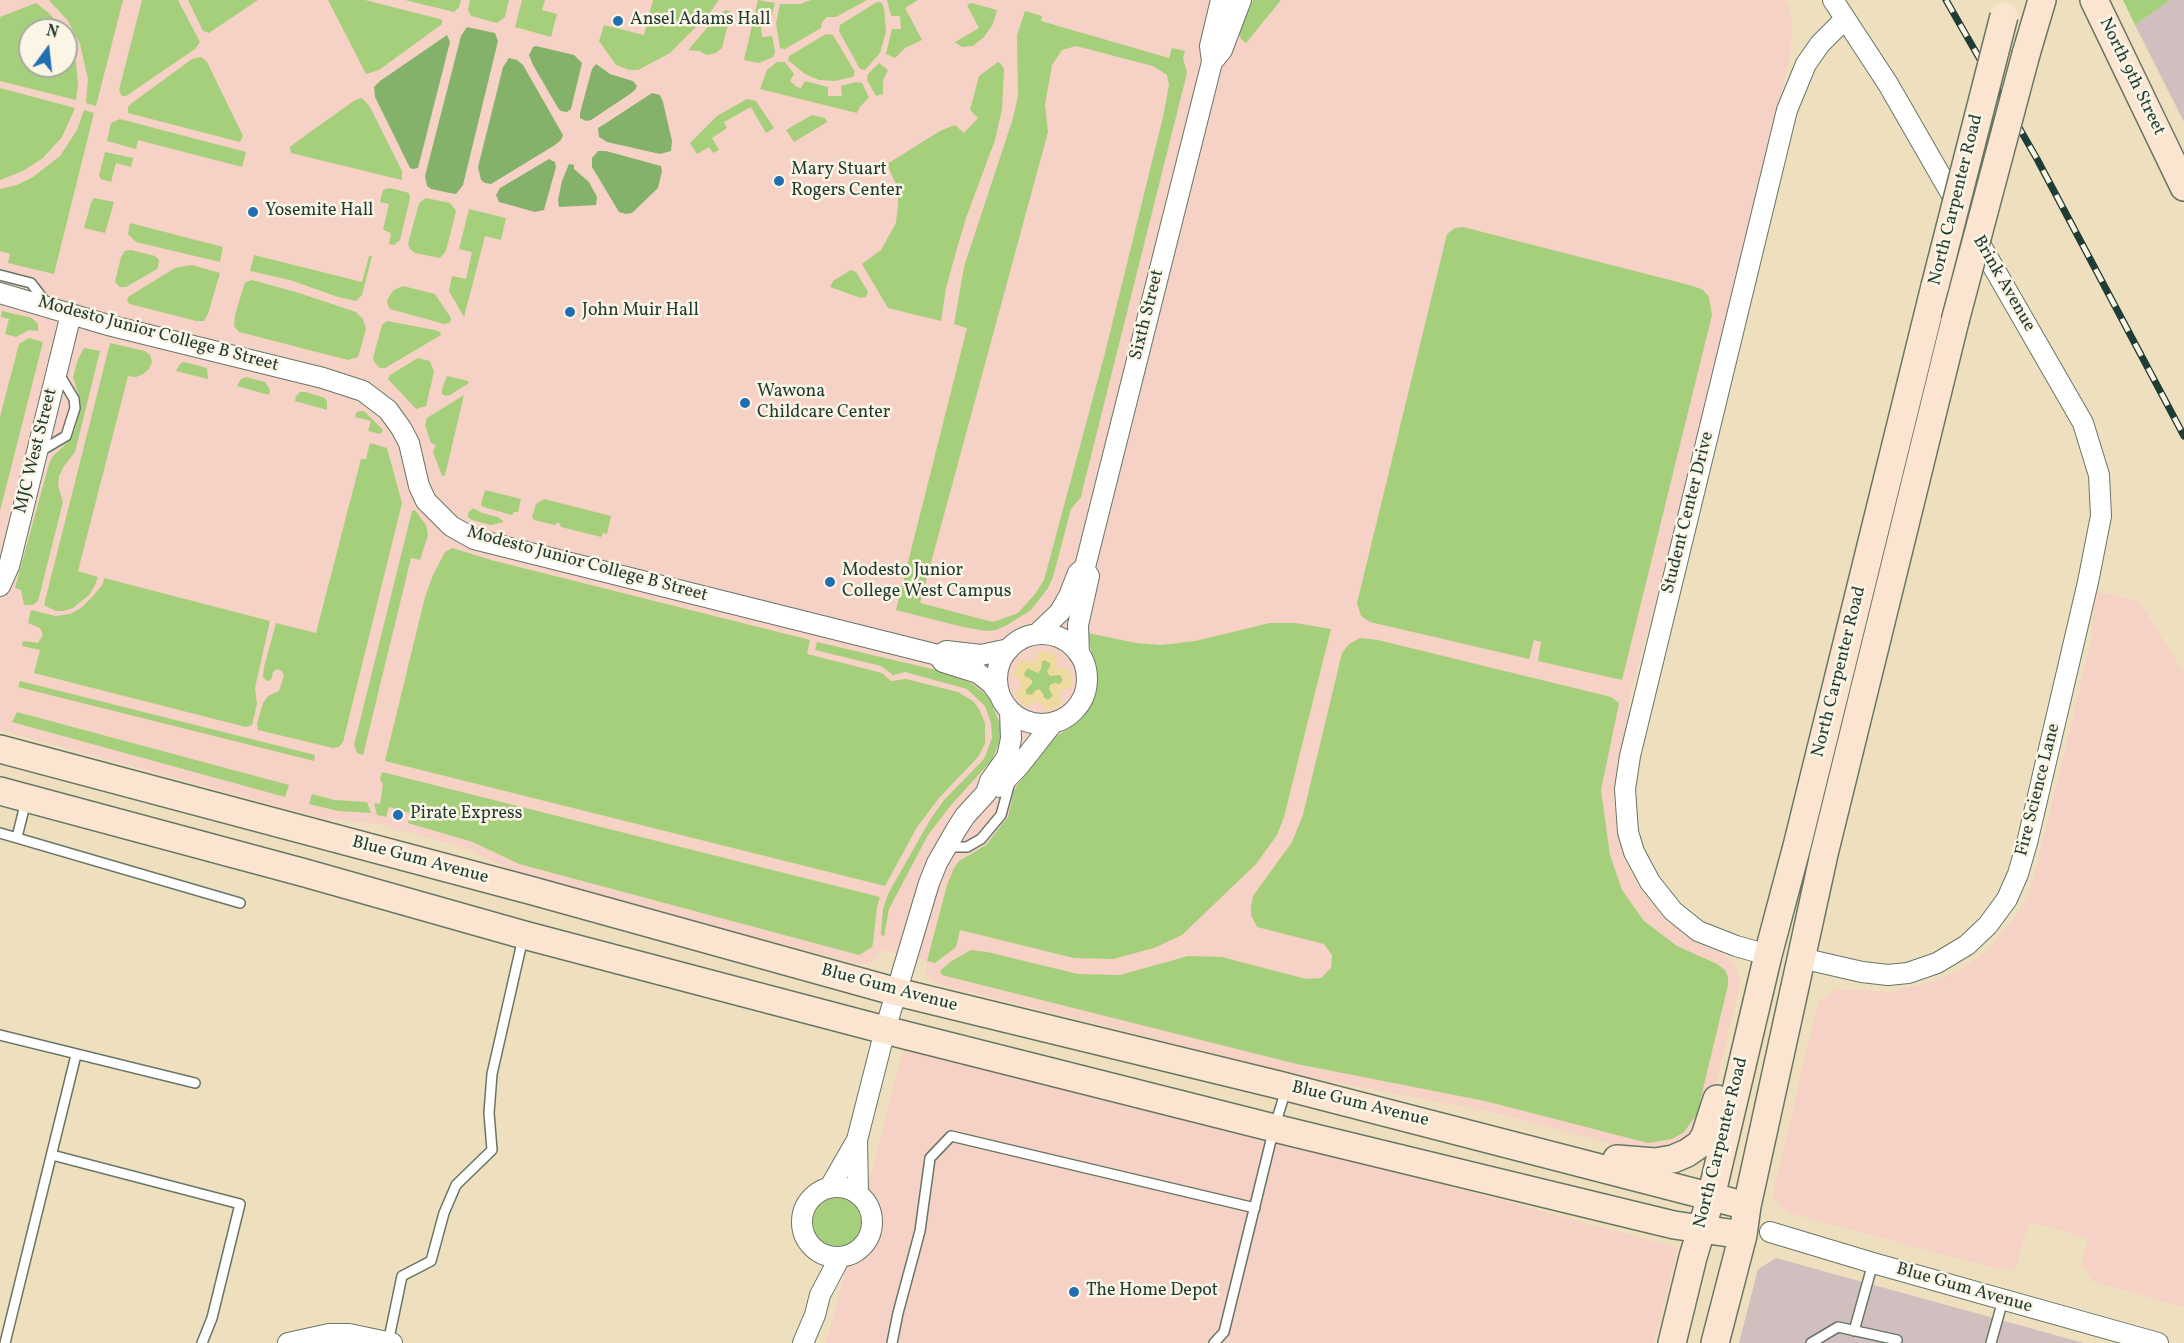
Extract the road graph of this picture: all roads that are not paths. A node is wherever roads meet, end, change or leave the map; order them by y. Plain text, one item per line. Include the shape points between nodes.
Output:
1 (1221, 0) edge
2 (1241, 0) edge
3 (1833, 0) edge
4 (2042, 0) edge
5 (2094, 0) edge
6 (2006, 8) edge
7 (1845, 19) junction
8 (1212, 62) junction
9 (2184, 188) edge
10 (0, 275) edge
11 (0, 293) edge
12 (49, 306) junction
13 (71, 314) junction
14 (2092, 447) joint
15 (1085, 567) junction
16 (0, 586) edge
17 (1037, 634) junction
18 (1009, 649) junction
19 (1079, 654) junction
20 (938, 655) junction
21 (999, 694) junction
22 (1010, 711) junction
23 (1052, 723) junction
24 (0, 749) edge
25 (1012, 773) junction
26 (0, 791) edge
27 (986, 793) junction
28 (26, 798) junction
29 (0, 833) edge
30 (17, 837) junction
31 (946, 847) junction
32 (240, 903) dead end
33 (524, 935) junction
34 (1768, 955) junction
35 (1801, 958) junction
36 (897, 992) junction
37 (885, 1030) junction
38 (0, 1035) edge
39 (76, 1055) junction
40 (195, 1083) dead end
41 (1287, 1087) junction
42 (1274, 1128) junction
43 (1464, 1131) junction
44 (857, 1140) junction
45 (52, 1155) junction
46 (830, 1187) junction
47 (858, 1194) junction
48 (1711, 1197) junction
49 (1747, 1206) junction
50 (1255, 1208) junction
51 (1701, 1230) junction
52 (1770, 1232) junction
53 (1743, 1235) junction
54 (818, 1252) junction
55 (840, 1257) junction
56 (1873, 1263) junction
57 (820, 1295) junction
58 (2003, 1300) junction
59 (1854, 1331) junction
60 (1897, 1340) dead end
61 (5, 1343) edge
62 (202, 1343) edge
63 (288, 1343) edge
64 (389, 1343) edge
65 (803, 1343) edge
66 (892, 1343) edge
67 (1214, 1343) edge
68 (1672, 1343) edge
69 (1715, 1343) edge
70 (1811, 1343) edge
71 (1991, 1343) edge
72 (2158, 1343) edge

1 - 8 street, Sixth Street via 1210,46
2 - 8 street, Sixth Street via 1222,50
3 - 7 street, Brink Avenue
4 - 35 main road, North Carpenter Road, bridge via 1955,321
5 - 9 main road, North 9th Street
6 - 34 main road, North Carpenter Road, bridge
7 - 14 street, Brink Avenue via 2083,423
7 - 34 street, Student Center Drive via 1806,64 1787,111 1625,789 1628,832 1634,852 1650,882 1673,911 1698,931
8 - 15 street, Sixth Street
10 - 12 lane via 31,283
11 - 12 street, Modesto Junior College B Street
12 - 13 street, Modesto Junior College B Street
13 - 16 street, MJC West Street via 9,566
13 - 20 street, Modesto Junior College B Street via 363,391 387,410 401,428 426,501 451,526 474,539
14 - 35 street, Fire Science Lane via 2101,496 2096,548 2027,843 2007,899 1967,945 1937,963 1908,973 1862,972
15 - 17 street, Sixth Street via 1078,573 1060,612
15 - 19 street, Sixth Street via 1089,576 1078,625
17 - 18 street
17 - 19 street via 1060,638
18 - 20 street, Modesto Junior College B Street via 981,655 946,651
18 - 21 street via 998,668
19 - 23 street via 1086,675 1083,698 1069,715
20 - 21 street, Modesto Junior College B Street via 943,662 978,674
21 - 22 street
22 - 23 street via 1028,722
22 - 27 street via 1010,747
23 - 25 street
24 - 36 main road, Blue Gum Avenue
25 - 27 street via 996,790
25 - 31 lane via 1001,815 992,828 975,844
26 - 28 main road, Blue Gum Avenue
27 - 31 street via 965,816
28 - 30 lane
28 - 33 main road, Blue Gum Avenue
29 - 30 lane
30 - 32 lane
31 - 36 street via 929,883
33 - 37 main road, Blue Gum Avenue
33 - 64 lane via 492,1074 492,1150 456,1185 431,1261 402,1276
34 - 43 main road via 1744,997 1710,1126 1700,1144 1687,1153 1673,1159 1637,1162
34 - 48 main road, North Carpenter Road
35 - 49 main road, North Carpenter Road
36 - 37 street
36 - 41 main road, Blue Gum Avenue
37 - 42 main road, Blue Gum Avenue
37 - 44 street
38 - 39 lane
39 - 40 lane
39 - 45 lane
41 - 42 lane
41 - 43 main road, Blue Gum Avenue
42 - 50 lane
42 - 51 main road, Blue Gum Avenue
43 - 48 main road, Blue Gum Avenue
44 - 46 street
44 - 47 street
45 - 61 lane
45 - 62 lane via 240,1204 212,1318
46 - 47 street via 842,1186
46 - 54 street via 810,1198 803,1209 801,1221 806,1238
47 - 55 street via 869,1206 872,1228 861,1248
48 - 49 main road, Blue Gum Avenue
48 - 51 main road, North Carpenter Road
49 - 52 street
49 - 53 main road, North Carpenter Road
50 - 66 lane via 951,1136 930,1158 920,1231
50 - 67 lane via 1224,1332
51 - 53 main road, Blue Gum Avenue
51 - 68 main road, North Carpenter Road
52 - 53 street, Blue Gum Avenue
52 - 56 street, Blue Gum Avenue
53 - 69 main road, North Carpenter Road
54 - 55 street
54 - 57 street
55 - 57 street
56 - 58 street, Blue Gum Avenue
56 - 59 lane
57 - 65 street
58 - 71 lane
58 - 72 street, Blue Gum Avenue
59 - 60 lane
59 - 70 lane via 1838,1327
63 - 64 street via 329,1334

